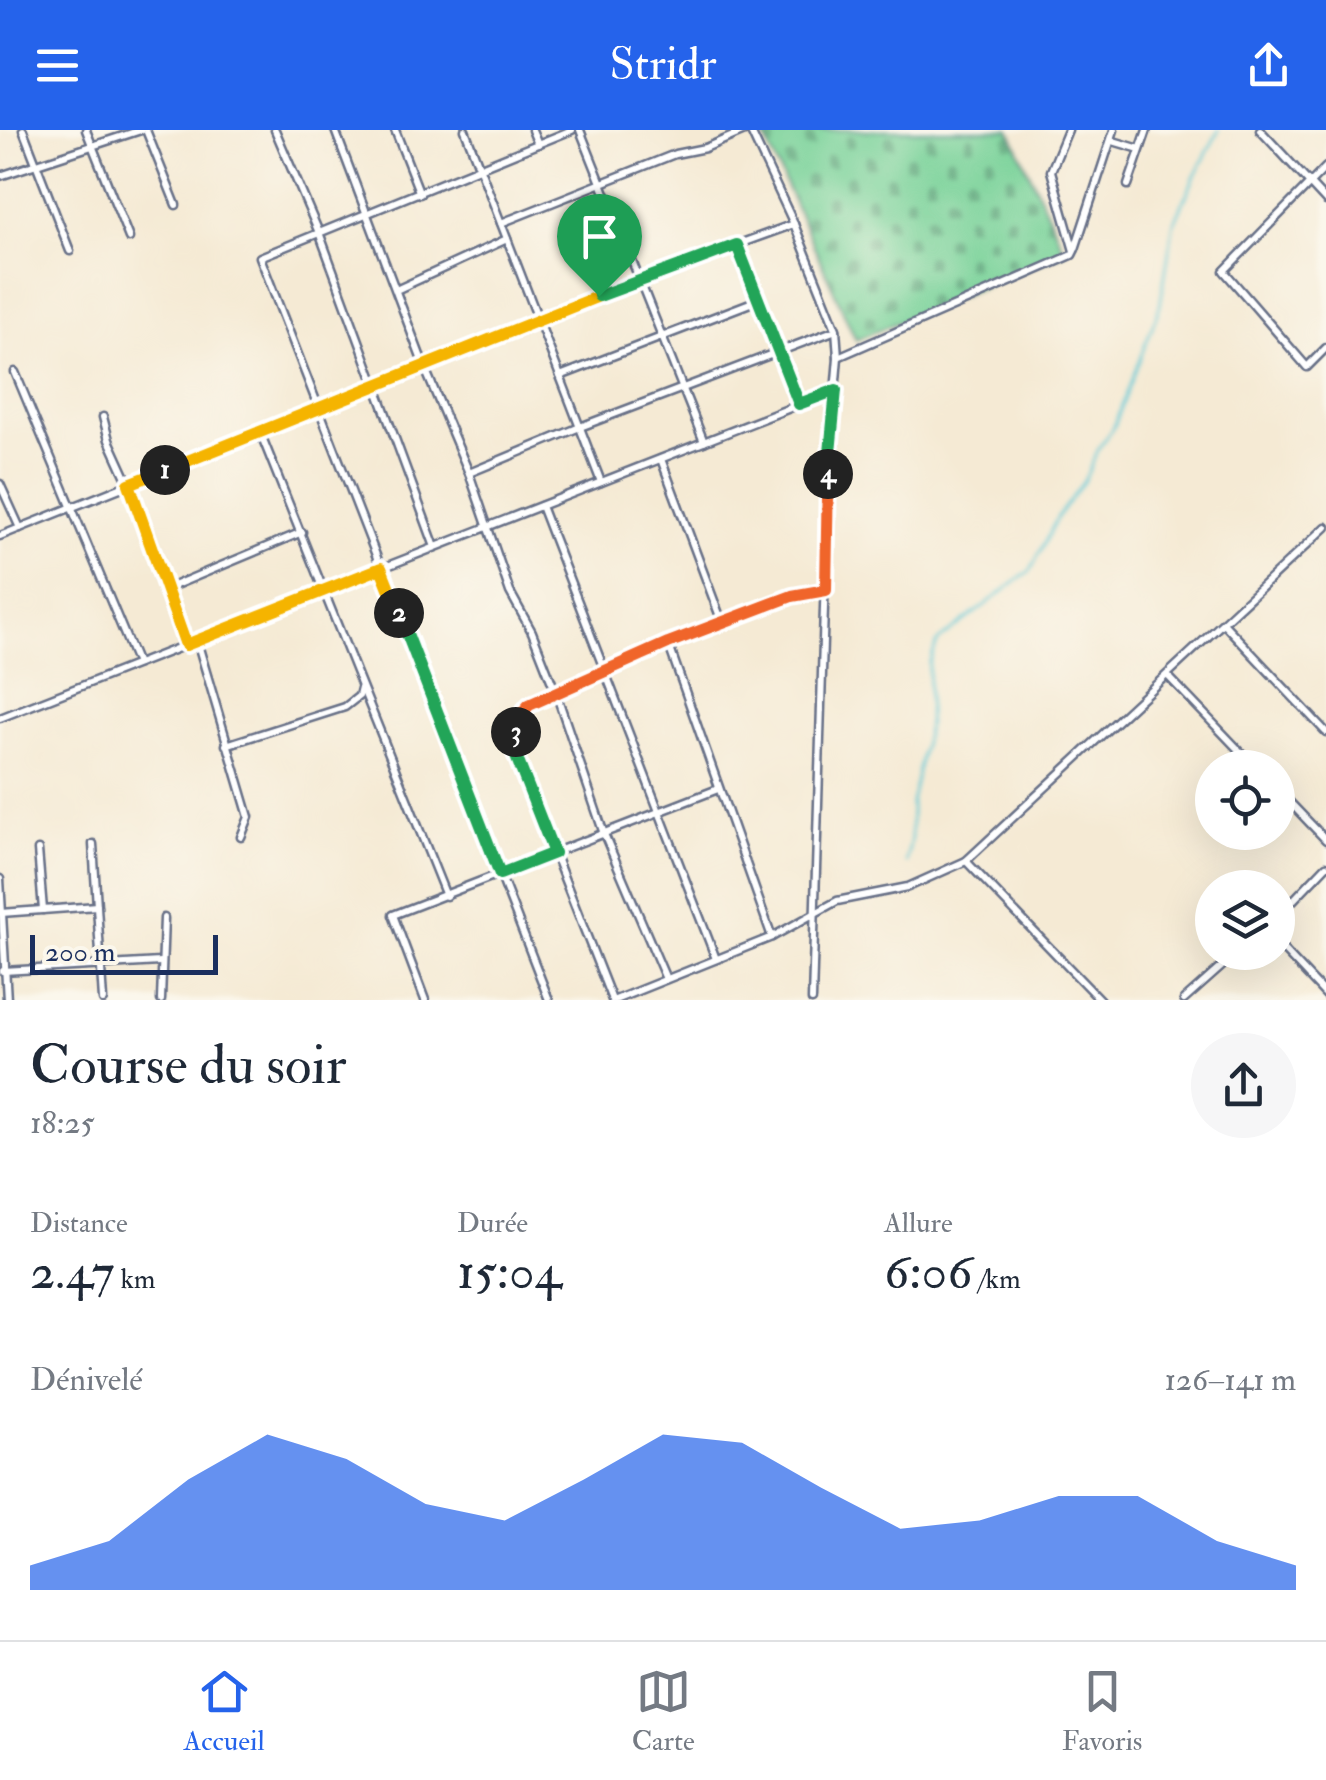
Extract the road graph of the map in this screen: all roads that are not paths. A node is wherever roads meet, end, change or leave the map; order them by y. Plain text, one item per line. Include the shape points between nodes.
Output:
1 (22, 130) edge
2 (86, 130) edge
3 (144, 130) edge
4 (275, 130) edge
5 (335, 130) edge
6 (395, 130) edge
7 (465, 130) edge
8 (532, 130) edge
9 (572, 130) edge
10 (580, 130) edge
11 (748, 130) edge
12 (1068, 130) edge
13 (1114, 130) edge
14 (1147, 130) edge
15 (1260, 130) edge
16 (1113, 141) junction
17 (538, 144) junction
18 (93, 147) junction
19 (1140, 149) junction
20 (37, 165) junction
21 (1326, 167) edge
22 (480, 168) junction
23 (0, 176) edge
24 (1309, 183) junction
25 (601, 184) junction
26 (1128, 186) dead end
27 (420, 194) junction
28 (1326, 202) edge
29 (176, 205) dead end
30 (366, 216) junction
31 (501, 223) junction
32 (794, 224) junction
33 (320, 235) junction
34 (130, 238) dead end
35 (507, 239) junction
36 (737, 245) junction
37 (1074, 250) junction
38 (70, 251) dead end
39 (640, 280) junction
40 (396, 290) junction
41 (758, 300) junction
42 (538, 320) junction
43 (836, 330) junction
44 (662, 336) junction
45 (1326, 348) edge
46 (779, 350) junction
47 (838, 357) junction
48 (424, 366) junction
49 (15, 372) dead end
50 (560, 376) junction
51 (374, 386) junction
52 (682, 388) junction
53 (836, 390) junction
54 (799, 404) junction
55 (319, 409) junction
56 (103, 416) dead end
57 (580, 427) junction
58 (260, 432) junction
59 (704, 442) junction
60 (661, 459) junction
61 (469, 473) junction
62 (601, 482) junction
63 (0, 484) edge
64 (129, 484) junction
65 (540, 506) junction
66 (72, 507) junction
67 (487, 527) junction
68 (20, 528) junction
69 (1326, 528) edge
70 (302, 532) junction
71 (0, 536) edge
72 (435, 547) junction
73 (381, 568) junction
74 (166, 589) junction
75 (326, 590) junction
76 (826, 590) junction
77 (722, 622) junction
78 (1224, 624) junction
79 (197, 640) junction
80 (668, 643) junction
81 (186, 645) junction
82 (137, 664) junction
83 (604, 670) junction
84 (1167, 676) junction
85 (362, 687) junction
86 (556, 693) junction
87 (0, 718) edge
88 (1326, 732) edge
89 (226, 745) junction
90 (1239, 750) edge
91 (718, 789) junction
92 (1295, 808) edge
93 (660, 810) junction
94 (604, 834) junction
95 (241, 837) dead end
96 (1326, 840) edge
97 (94, 844) dead end
98 (38, 850) dead end
99 (554, 853) junction
100 (966, 861) junction
101 (1326, 866) edge
102 (500, 874) junction
103 (0, 879) edge
104 (446, 896) junction
105 (1295, 898) edge
106 (97, 906) junction
107 (42, 910) junction
108 (1, 913) edge
109 (814, 916) junction
110 (164, 918) dead end
111 (772, 937) junction
112 (716, 960) junction
113 (160, 962) junction
114 (1295, 962) edge
115 (100, 964) junction
116 (1218, 970) edge
117 (3, 971) junction
118 (666, 979) junction
119 (1326, 995) edge
120 (7, 1000) edge
121 (103, 1000) edge
122 (160, 1000) edge
123 (425, 1000) edge
124 (549, 1000) edge
125 (614, 1000) edge
126 (812, 1000) edge
127 (1100, 1000) edge
128 (1184, 1000) edge

1 - 20 street
2 - 18 street
3 - 18 street
3 - 29 street
4 - 33 street
5 - 30 street
6 - 27 street
7 - 22 street
8 - 17 street
9 - 17 street
10 - 25 street
11 - 25 street
11 - 32 street
12 - 37 street via 1051,170
13 - 16 street
14 - 19 street
15 - 24 street
16 - 19 street
16 - 37 street
17 - 22 street
18 - 20 street
18 - 34 street
19 - 26 street
20 - 23 street
20 - 38 street
21 - 24 street
22 - 27 street
22 - 31 street
24 - 28 street
24 - 45 street via 1224,271 1307,366
25 - 31 street
25 - 39 street
27 - 30 street
30 - 33 street
30 - 40 street
31 - 35 street
32 - 36 street
32 - 43 street
33 - 51 street
33 - 55 street via 260,257
35 - 40 street
35 - 42 street
36 - 39 street
36 - 41 street
37 - 47 street
39 - 42 street
39 - 44 street
40 - 48 street
41 - 44 street
41 - 46 street
42 - 48 street
42 - 50 street
43 - 46 street
43 - 47 street
44 - 50 street
44 - 52 street
46 - 52 street
46 - 54 street
47 - 53 street
48 - 51 street
48 - 61 street
49 - 66 street
50 - 57 street
51 - 55 street
51 - 72 street
52 - 57 street
52 - 59 street
53 - 54 street
53 - 76 street
54 - 59 street
55 - 58 street
55 - 73 street
56 - 64 street
57 - 61 street
57 - 62 street
58 - 64 street
58 - 70 street
59 - 60 street
60 - 62 street
60 - 77 street
61 - 67 street
62 - 65 street
63 - 68 street
64 - 66 street
64 - 74 street
65 - 67 street
65 - 83 street
66 - 68 street
66 - 82 street
67 - 72 street
67 - 86 street
68 - 71 street
69 - 78 street
70 - 74 street
70 - 75 street
72 - 73 street
73 - 75 street
73 - 102 street
74 - 81 street
75 - 79 street
75 - 85 street
76 - 77 street
76 - 109 street
77 - 80 street
78 - 84 street
78 - 88 street
79 - 81 street
79 - 89 street
80 - 83 street
80 - 91 street
81 - 82 street
82 - 87 street
83 - 86 street
83 - 93 street
84 - 90 street
84 - 100 street
85 - 89 street via 345,707
85 - 104 street
86 - 94 street
86 - 99 street via 522,713 514,751
89 - 95 street via 249,817
91 - 93 street
91 - 111 street
92 - 96 street
93 - 94 street
93 - 112 street
94 - 99 street
94 - 118 street
97 - 106 street
98 - 107 street
99 - 102 street
99 - 125 street
100 - 109 street via 908,887 837,902
100 - 127 street
101 - 105 street
102 - 104 street
102 - 124 street
103 - 108 street
104 - 123 street via 393,916
106 - 107 street
106 - 115 street
107 - 108 street
108 - 117 street
109 - 111 street
109 - 126 street
110 - 113 street
111 - 112 street
112 - 118 street
113 - 115 street
113 - 122 street
114 - 119 street
115 - 117 street
115 - 121 street
116 - 128 street
117 - 120 street
118 - 125 street

